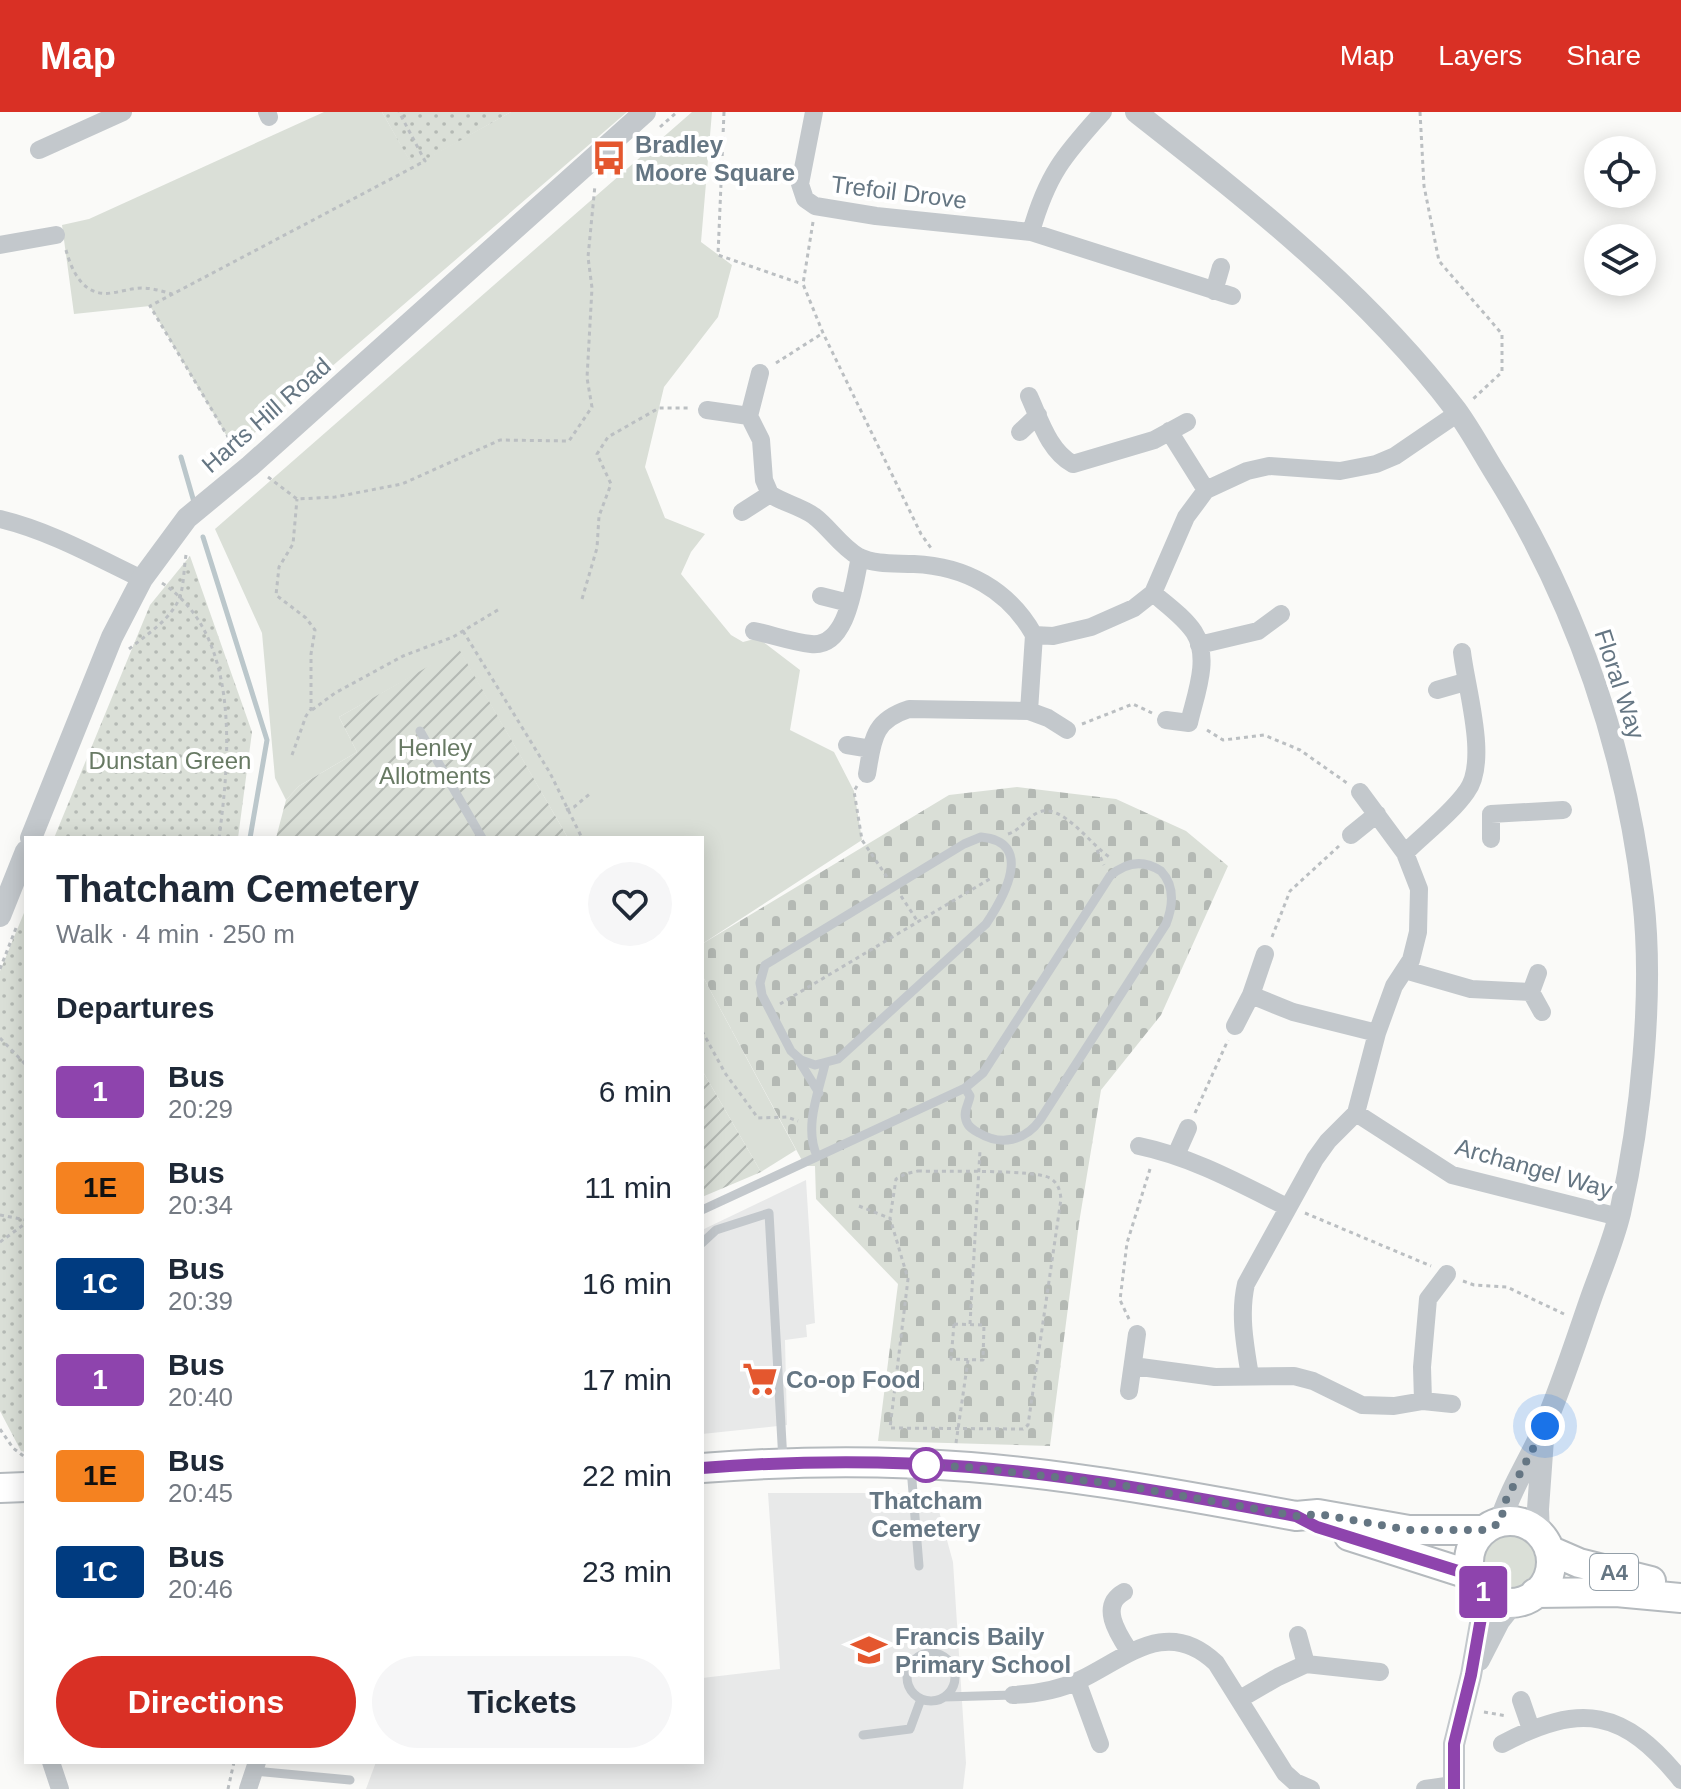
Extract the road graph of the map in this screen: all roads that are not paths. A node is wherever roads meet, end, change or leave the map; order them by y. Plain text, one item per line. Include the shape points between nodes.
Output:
1 (123, 112) edge
2 (814, 112) edge
3 (1103, 112) edge
4 (1136, 112) edge
5 (649, 122) edge
6 (39, 150) dead end
7 (1031, 232) junction
8 (56, 235) road end
9 (0, 245) edge
10 (1221, 267) dead end
11 (760, 373) road end
12 (1029, 396) dead end
13 (707, 410) road end
14 (1458, 413) junction
15 (1038, 415) junction
16 (749, 416) junction
17 (1187, 422) dead end
18 (1169, 431) junction
19 (1020, 432) dead end
20 (1206, 490) junction
21 (770, 494) junction
22 (742, 512) dead end
23 (0, 519) edge
24 (860, 557) junction
25 (144, 575) junction
26 (1153, 593) junction
27 (821, 596) dead end
28 (849, 603) junction
29 (1281, 614) dead end
30 (754, 631) dead end
31 (1258, 631) junction
32 (1034, 635) junction
33 (1199, 645) junction
34 (1267, 649) dead end
35 (1462, 652) dead end
36 (1465, 682) junction
37 (1437, 690) dead end
38 (1029, 711) junction
39 (1166, 720) road end
40 (1067, 730) road end
41 (420, 731) dead end
42 (847, 745) dead end
43 (871, 749) junction
44 (867, 774) road end
45 (1469, 789) junction
46 (1360, 792) road end
47 (1563, 810) dead end
48 (1377, 814) junction
49 (1491, 814) junction
50 (1351, 835) road end
51 (32, 836) edge
52 (481, 836) edge
53 (1491, 839) dead end
54 (1405, 853) junction
55 (24, 859) edge
56 (10, 917) edge
57 (1265, 954) road end
58 (1405, 970) junction
59 (1538, 973) dead end
60 (1531, 992) junction
61 (1251, 995) junction
62 (1542, 1012) dead end
63 (1235, 1026) road end
64 (1377, 1033) junction
65 (796, 1056) junction
66 (825, 1064) junction
67 (965, 1088) junction
68 (819, 1093) junction
69 (1356, 1113) junction
70 (1188, 1128) road end
71 (1148, 1148) road end
72 (1176, 1155) junction
73 (817, 1156) junction
74 (1287, 1207) junction
75 (704, 1209) edge
76 (1619, 1217) junction
77 (704, 1241) edge
78 (1447, 1274) dead end
79 (1137, 1334) road end
80 (1133, 1366) junction
81 (1250, 1376) junction
82 (1129, 1391) dead end
83 (1423, 1401) junction
84 (1452, 1404) dead end
85 (1545, 1426) junction
86 (783, 1464) junction
87 (910, 1464) junction
88 (704, 1468) edge
89 (24, 1487) edge
90 (0, 1488) edge
91 (1296, 1516) junction
92 (1492, 1527) junction
93 (1544, 1542) junction
94 (919, 1566) dead end
95 (1478, 1585) junction
96 (1681, 1591) edge
97 (1124, 1592) dead end
98 (1525, 1598) junction
99 (1681, 1598) edge
100 (1298, 1635) dead end
101 (1129, 1651) junction
102 (1306, 1664) junction
103 (1380, 1672) dead end
104 (1471, 1675) junction
105 (1077, 1681) junction
106 (1013, 1695) joint
107 (944, 1697) junction
108 (921, 1699) junction
109 (1240, 1699) junction
110 (1521, 1700) dead end
111 (1529, 1724) junction
112 (863, 1735) dead end
113 (1100, 1744) dead end
114 (1502, 1744) dead end
115 (52, 1764) edge
116 (256, 1766) edge
117 (350, 1780) dead end
118 (1681, 1780) edge
119 (1280, 1781) edge
120 (1454, 1787) edge
121 (60, 1789) edge
122 (248, 1789) edge
123 (1311, 1789) edge
124 (1425, 1789) edge

1 - 6 street
2 - 7 street, Trefoil Drove via 800,184 805,199 815,206
3 - 7 street via 1062,157 1041,197
4 - 14 street, Floral Way via 1264,212 1341,282
5 - 25 street, Harts Hill Road via 213,494 187,518
7 - 10 street, Trefoil Drove via 1223,293
8 - 9 street
11 - 16 street
12 - 15 street
13 - 16 street
14 - 20 street via 1376,464 1340,471 1269,466
14 - 76 street, Floral Way via 1541,551 1574,626 1607,721 1631,822 1647,964 1639,1091
15 - 18 street via 1061,457 1073,464
15 - 19 street
16 - 21 street via 761,440
17 - 18 street
18 - 20 street
20 - 26 street via 1186,517
21 - 22 street
21 - 24 street via 816,517
23 - 25 street
24 - 28 street
24 - 32 street via 964,572 1005,597
25 - 51 street, Harts Hill Road via 112,637
26 - 32 street via 1102,623 1072,633
26 - 33 street via 1186,622
27 - 28 street
28 - 30 street via 835,635 814,645
29 - 31 street
31 - 33 street
31 - 34 street
32 - 38 street
33 - 39 street via 1194,725
35 - 36 street
36 - 37 street
36 - 45 street via 1477,747
38 - 40 street
38 - 43 street via 909,709 882,724
41 - 52 lane
42 - 43 street
43 - 44 street
45 - 49 street
45 - 54 street
46 - 48 street
47 - 49 street
48 - 50 street
48 - 54 street
49 - 53 street
54 - 58 street via 1419,889 1420,911 1416,946
55 - 56 street
57 - 61 street
58 - 60 street via 1471,989
58 - 64 street
59 - 60 street
60 - 62 street
61 - 63 street
61 - 64 street via 1293,1012
64 - 69 street
65 - 66 lane
65 - 66 lane via 762,995 761,974 770,961 970,841 981,837 1005,846 1012,866 986,924 838,1059
65 - 68 lane
66 - 68 lane
67 - 67 lane via 983,1073 1116,870 1131,864 1155,867 1165,876 1172,899 1166,924 1034,1129 1007,1140 981,1135 966,1122 970,1096
67 - 73 lane
68 - 73 lane via 810,1141
69 - 74 street via 1328,1141
69 - 76 street, Archangel Way via 1452,1175
70 - 72 street
71 - 72 street
72 - 74 street
73 - 75 lane
74 - 81 street via 1253,1268 1242,1300
76 - 85 street, Floral Way
77 - 86 lane via 716,1230 769,1213
78 - 83 street via 1420,1298
79 - 80 street
80 - 81 street
80 - 82 street
81 - 83 street via 1294,1376 1362,1405
83 - 84 street
85 - 92 street, Floral Way
85 - 93 street, Floral Way via 1538,1500
86 - 87 main road, A4
86 - 88 main road, A4
87 - 91 main road, A4 via 955,1460
87 - 94 lane
89 - 90 main road
91 - 92 main road, A4 via 1318,1514 1409,1530
91 - 95 main road, A4
92 - 93 main road, A4 via 1521,1523
92 - 95 main road via 1475,1540 1470,1552
93 - 96 main road, A4 via 1579,1563
93 - 98 main road via 1551,1563 1548,1576
95 - 98 main road, A4 via 1495,1600
95 - 104 street
97 - 101 street via 1115,1599 1112,1617
98 - 99 main road, A4 via 1616,1592
98 - 104 street via 1499,1621
100 - 102 street
101 - 105 street
101 - 109 street via 1161,1642 1191,1646 1216,1663
102 - 103 street
102 - 109 street
104 - 120 street via 1454,1744
105 - 106 street
105 - 113 street
106 - 107 lane
107 - 108 lane
107 - 108 lane via 953,1685 953,1670 944,1657 930,1653 915,1659 907,1673 909,1688
108 - 112 lane via 910,1729
109 - 119 street
110 - 111 street
111 - 114 street
111 - 118 street via 1604,1719 1637,1735
115 - 121 street
116 - 117 lane
116 - 122 street
119 - 123 street
120 - 124 street

